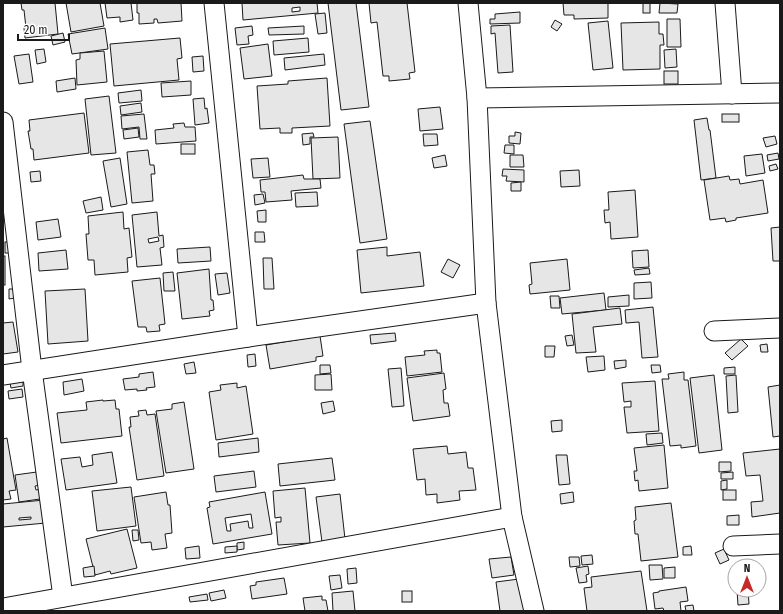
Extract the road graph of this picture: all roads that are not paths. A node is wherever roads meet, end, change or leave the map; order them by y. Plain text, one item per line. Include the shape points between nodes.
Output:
1 (214, 3) edge
2 (468, 3) edge
3 (725, 3) edge
4 (780, 93) edge
5 (732, 94) junction
6 (477, 98) junction
7 (3, 122) edge
8 (486, 303) junction
9 (780, 328) edge
10 (714, 331) dead end
11 (248, 337) junction
12 (32, 370) junction
13 (3, 375) edge
14 (512, 517) junction
15 (780, 544) edge
16 (733, 546) dead end
17 (62, 597) junction
18 (3, 608) edge
19 (534, 611) edge

1 - 11 street
2 - 6 street
3 - 5 street
4 - 5 street
5 - 6 street
6 - 8 street
7 - 12 street
8 - 11 street
8 - 14 street
9 - 10 street
11 - 12 street
12 - 13 street
12 - 17 street
14 - 17 street
14 - 19 street
15 - 16 street
17 - 18 street

